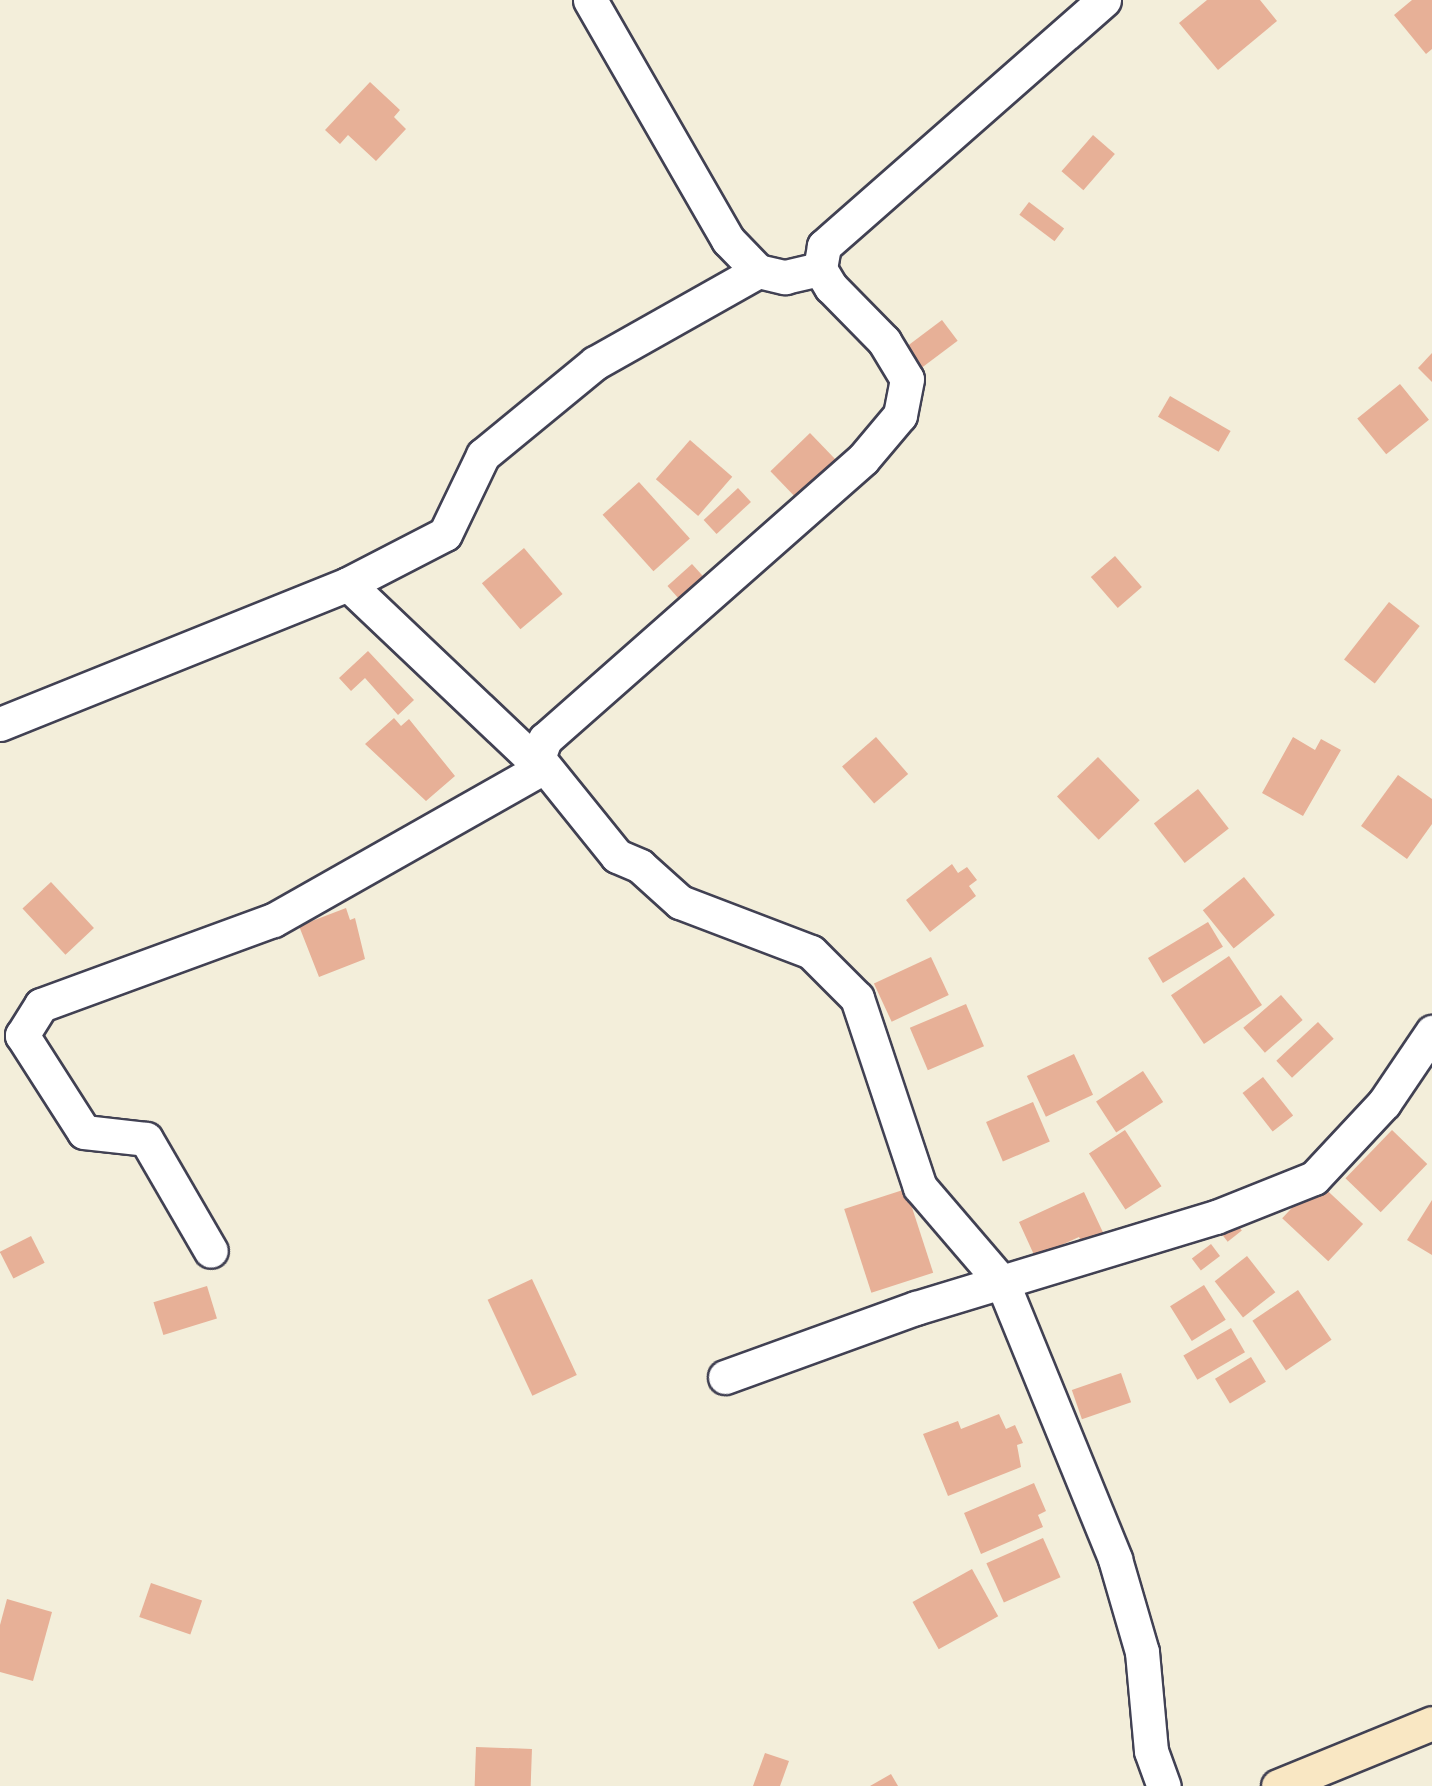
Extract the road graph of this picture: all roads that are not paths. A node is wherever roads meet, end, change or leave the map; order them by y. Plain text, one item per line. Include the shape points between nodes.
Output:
1 (590, 0) edge
2 (1104, 0) edge
3 (820, 269) junction
4 (758, 271) junction
5 (348, 584) junction
6 (0, 724) edge
7 (542, 768) junction
8 (1432, 1032) edge
9 (211, 1251) dead end
10 (1003, 1284) junction
11 (725, 1377) dead end
12 (1432, 1723) edge
13 (1164, 1786) edge
14 (1278, 1786) edge

1 - 4 street via 728,240
2 - 3 street via 824,246
3 - 4 street via 785,277
3 - 7 street via 884,341 907,379 900,415 863,459 545,739 538,758
4 - 5 street via 595,363 483,455 446,534
5 - 6 street
5 - 7 street
7 - 9 street via 273,920 41,1005 22,1035 84,1132 146,1139
7 - 10 street via 617,856 639,866 680,902 811,952 857,998 920,1187
8 - 10 street via 1384,1103 1314,1178 1216,1216
10 - 11 street via 916,1308
10 - 13 street via 1115,1559 1142,1652 1151,1750
12 - 14 street

